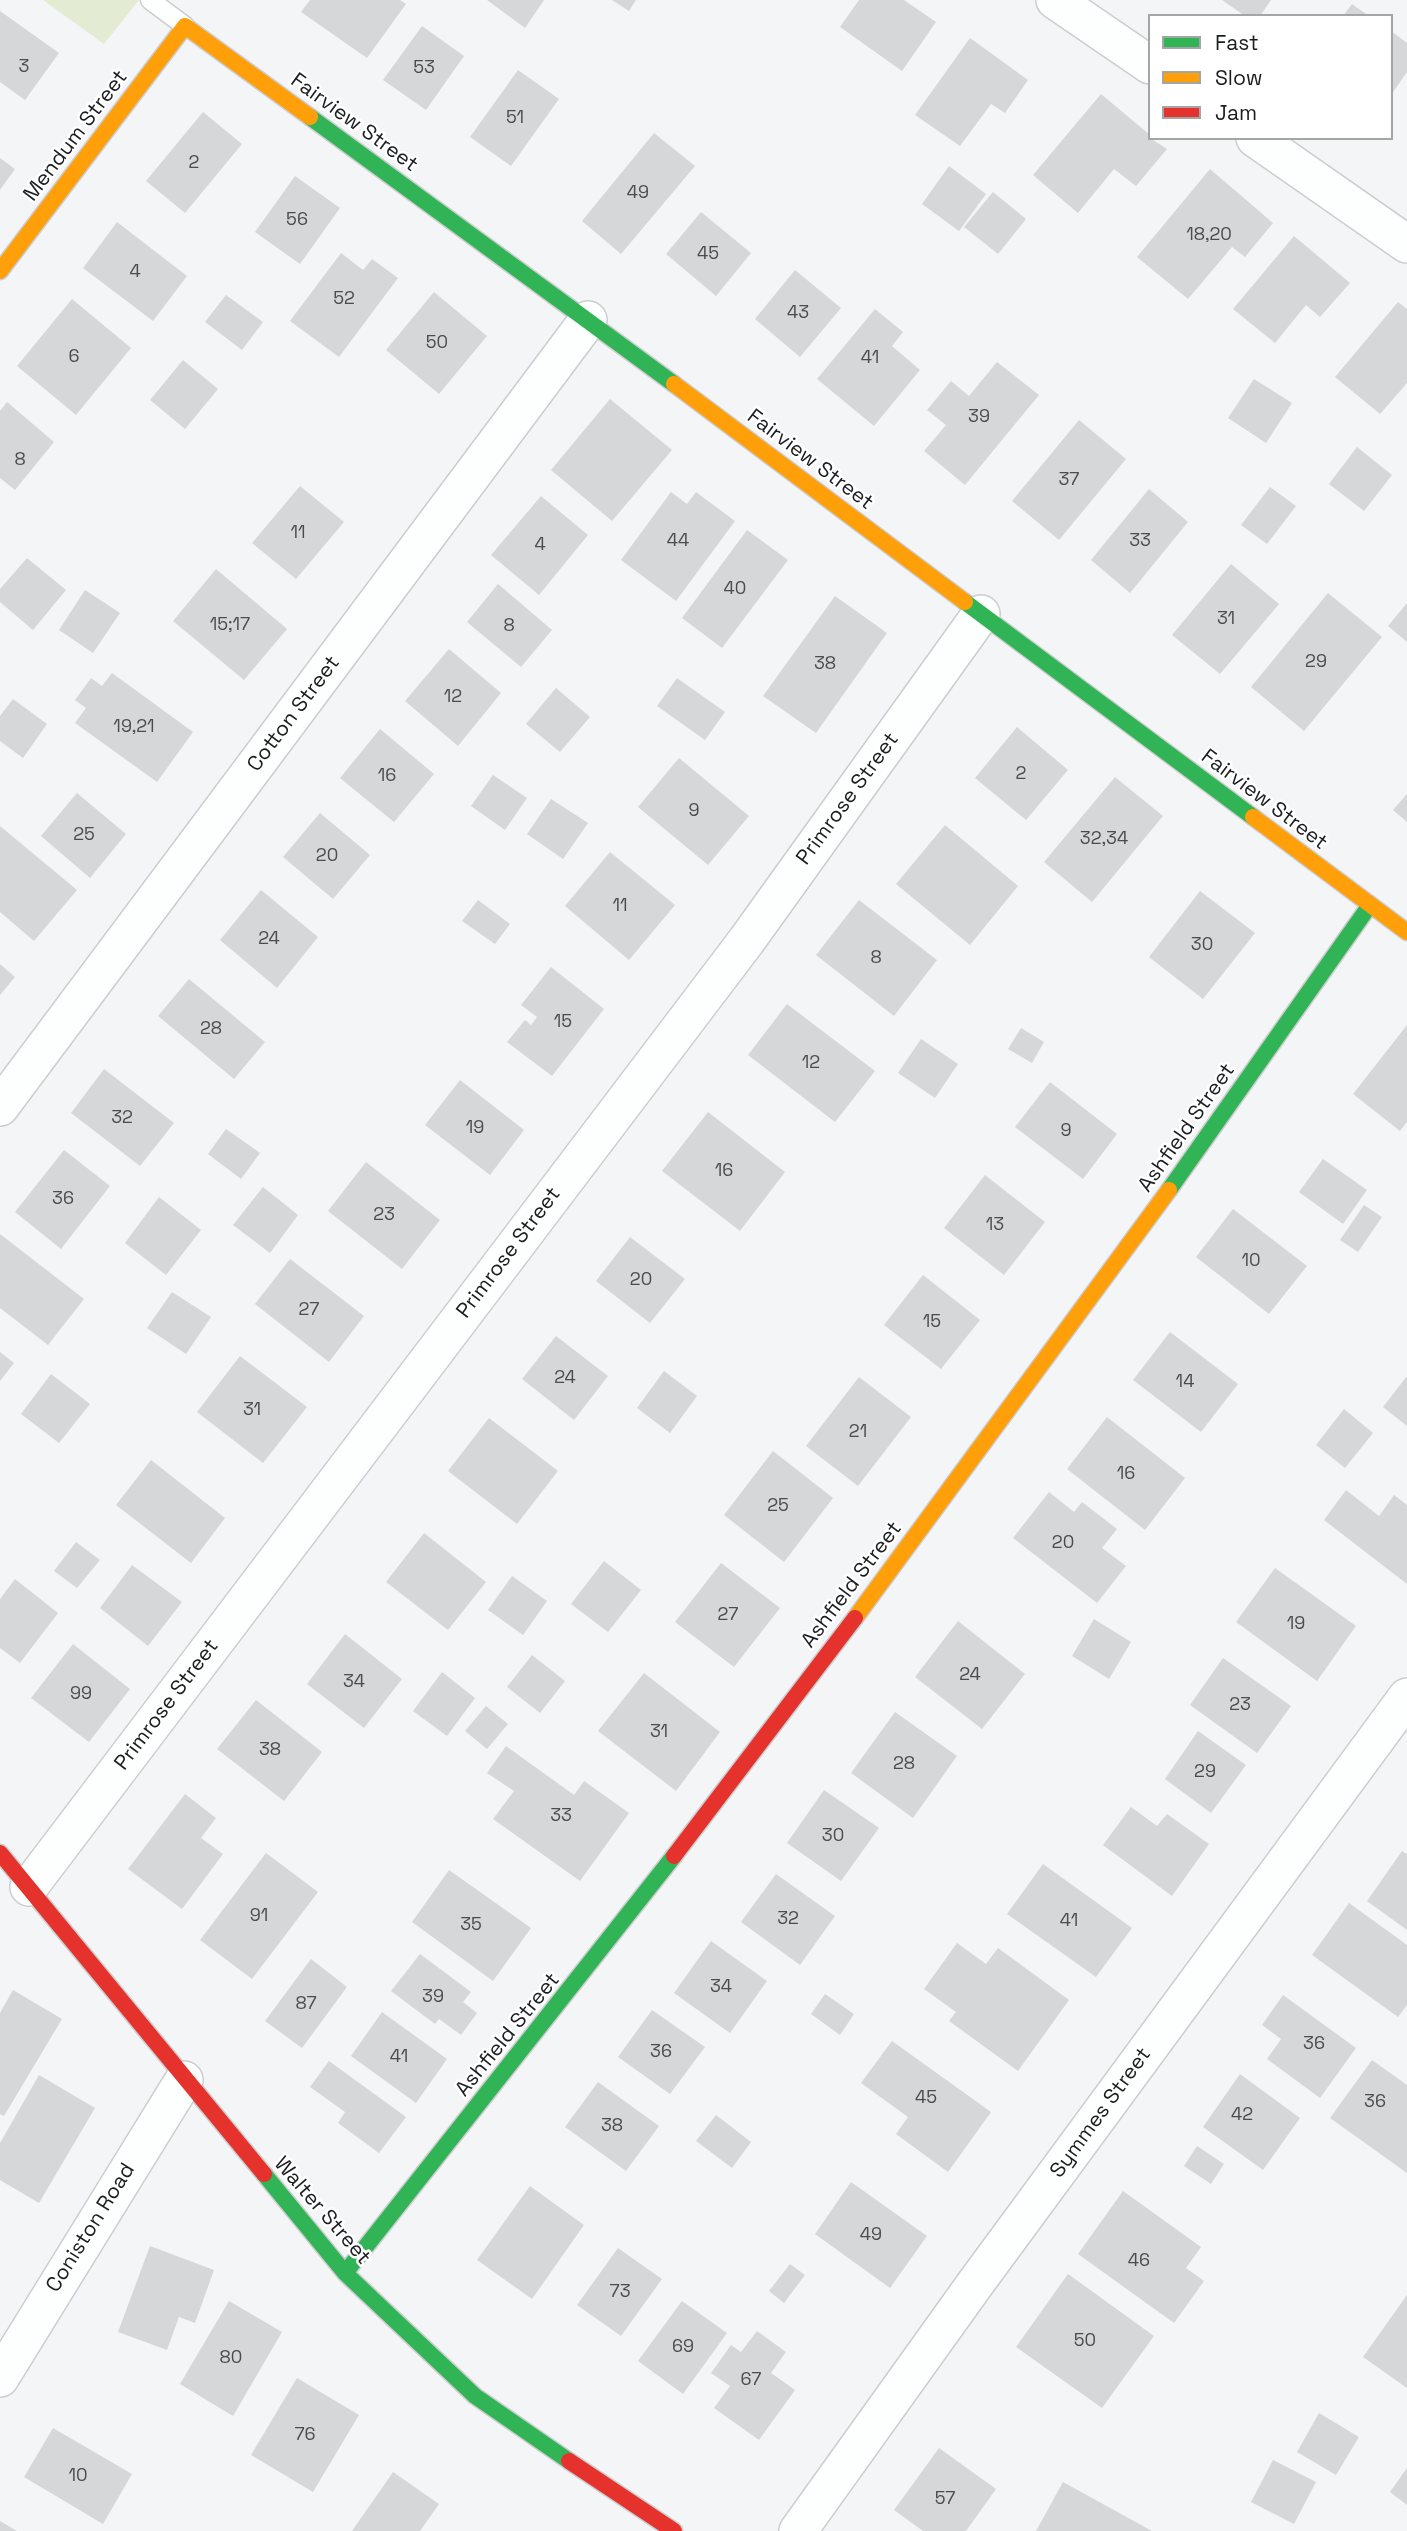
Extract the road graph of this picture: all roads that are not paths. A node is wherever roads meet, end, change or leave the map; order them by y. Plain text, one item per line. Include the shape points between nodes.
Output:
1 (150, 0) edge
2 (1055, 0) edge
3 (185, 26) junction
4 (1148, 64) edge
5 (1258, 140) edge
6 (1407, 244) edge
7 (0, 271) edge
8 (588, 320) junction
9 (981, 614) junction
10 (1370, 905) junction
11 (1407, 933) edge
12 (0, 1107) edge
13 (1407, 1697) edge
14 (0, 1853) edge
15 (29, 1888) junction
16 (184, 2080) junction
17 (345, 2273) junction
18 (0, 2378) edge
19 (662, 2528) edge
20 (798, 2531) edge

1 - 3 lane
2 - 4 street
3 - 7 street, Mendum Street
3 - 8 street, Fairview Street
5 - 6 street
8 - 9 street, Fairview Street
8 - 12 street, Cotton Street
9 - 10 street, Fairview Street
9 - 15 street, Primrose Street via 738,951
10 - 11 street, Fairview Street
10 - 17 street, Ashfield Street via 1138,1234 857,1615 614,1936
13 - 20 street, Symmes Street
14 - 15 street, Walter Street
15 - 16 street, Walter Street
16 - 17 street, Walter Street
16 - 18 street, Coniston Road
17 - 19 street, Walter Street via 475,2396

